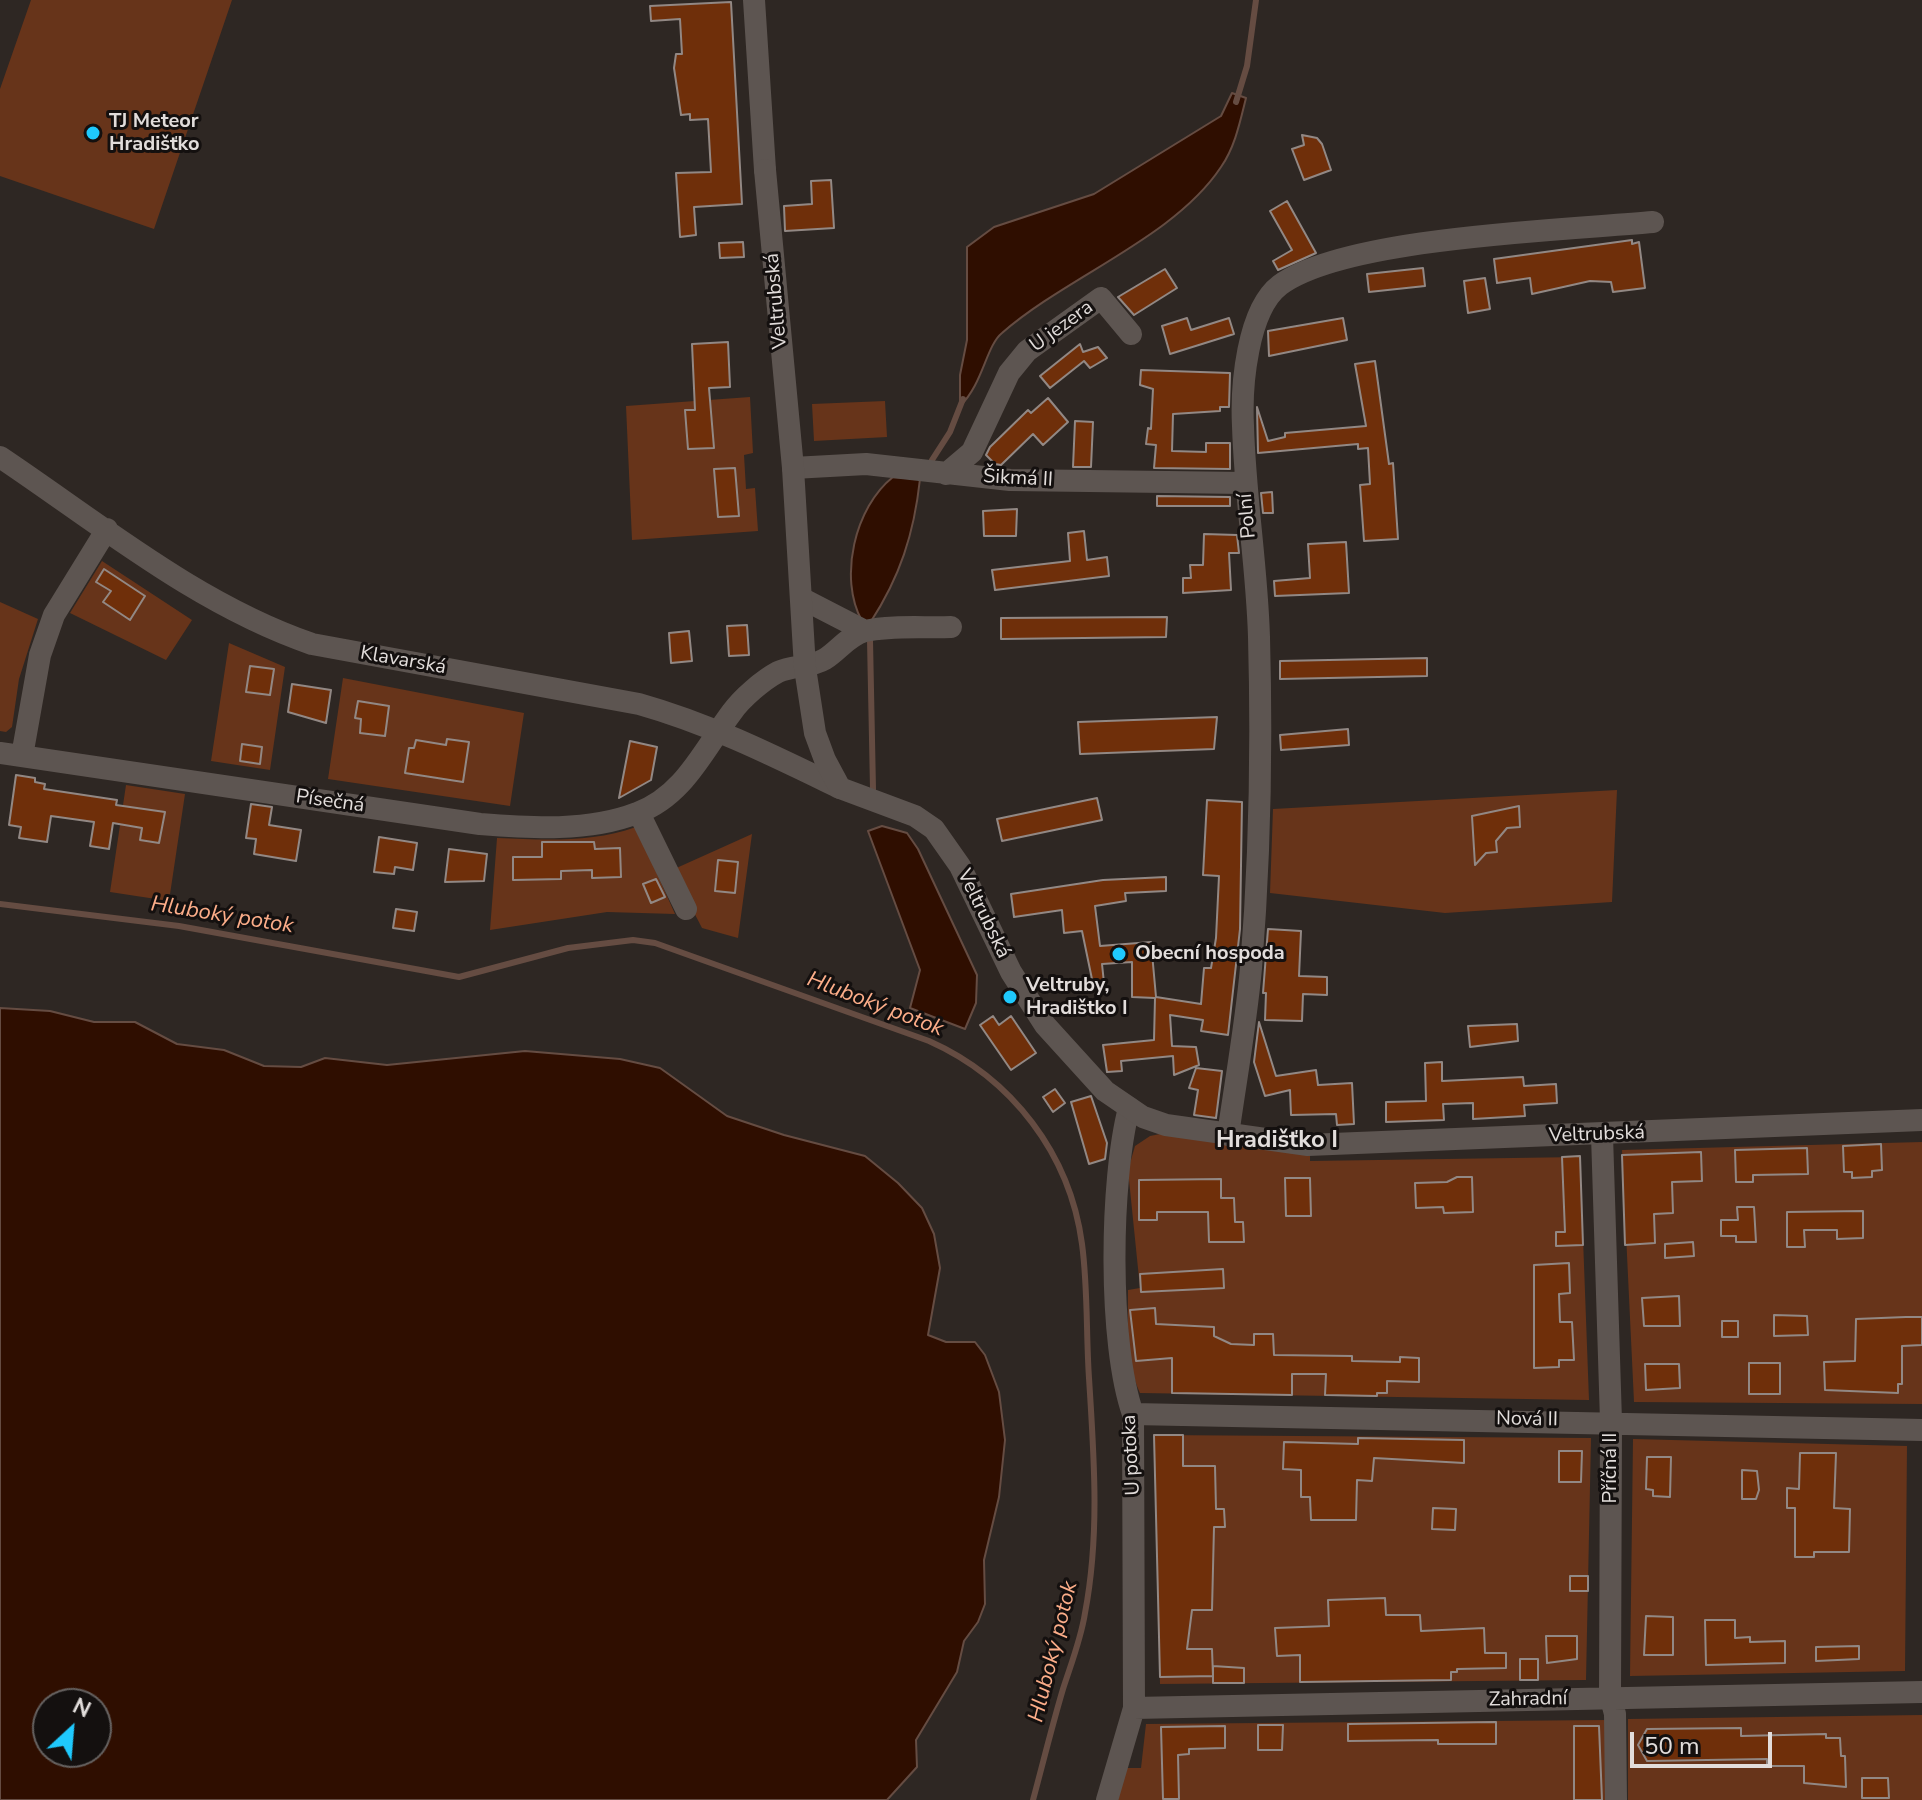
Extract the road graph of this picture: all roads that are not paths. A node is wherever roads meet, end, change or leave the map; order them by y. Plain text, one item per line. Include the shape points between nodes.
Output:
1 (754, 0) edge
2 (1653, 222) dead end
3 (1131, 334) dead end
4 (0, 457) edge
5 (793, 468) junction
6 (946, 474) junction
7 (1245, 483) junction
8 (107, 529) junction
9 (801, 598) junction
10 (951, 627) dead end
11 (865, 631) junction
12 (805, 668) junction
13 (721, 730) junction
14 (11, 754) edge
15 (840, 788) junction
16 (639, 813) junction
17 (686, 909) dead end
18 (1129, 1108) junction
19 (1922, 1120) edge
20 (1228, 1135) junction
21 (1602, 1135) junction
22 (1133, 1414) junction
23 (1611, 1421) junction
24 (1922, 1430) edge
25 (1922, 1692) edge
26 (1611, 1699) junction
27 (1134, 1708) junction
28 (1107, 1800) edge
29 (1616, 1800) edge

1 - 5 street, Veltrubská
2 - 7 street, Polní via 1436,242 1321,266 1278,287 1254,323 1242,417
3 - 6 street, U jezera via 1101,298 1048,333 1009,373 972,452
4 - 8 street, Klavarská
5 - 6 street, Šikmá II via 866,464
5 - 9 street, Veltrubská
6 - 7 street, Šikmá II via 1010,480
7 - 20 street, Polní via 1259,633 1261,812 1251,970
8 - 13 street, Klavarská via 265,628 312,644 639,704
8 - 14 street, Písečná via 54,615
9 - 11 street
9 - 12 street, Veltrubská
10 - 11 street
11 - 12 street
12 - 13 street, Písečná via 779,672 733,710
12 - 15 street, Veltrubská via 815,733
13 - 15 street, Klavarská
13 - 16 street, Písečná via 674,790
14 - 16 street, Písečná via 480,824 565,827
15 - 18 street, Veltrubská via 915,816 934,829 960,866 1011,972 1045,1025 1082,1070
16 - 17 street
18 - 20 street, Veltrubská via 1166,1125
18 - 22 street, U potoka via 1116,1181 1118,1326 1124,1388
19 - 21 street, Veltrubská
20 - 21 street, Veltrubská via 1308,1145
21 - 23 street, Příčná II
22 - 23 street, Nová II
22 - 27 street, U potoka
23 - 24 street, Nová II
23 - 26 street, Příčná II
25 - 26 street, Zahradní
26 - 27 street, Zahradní
26 - 29 street, Příčná II
27 - 28 street, U potoka

